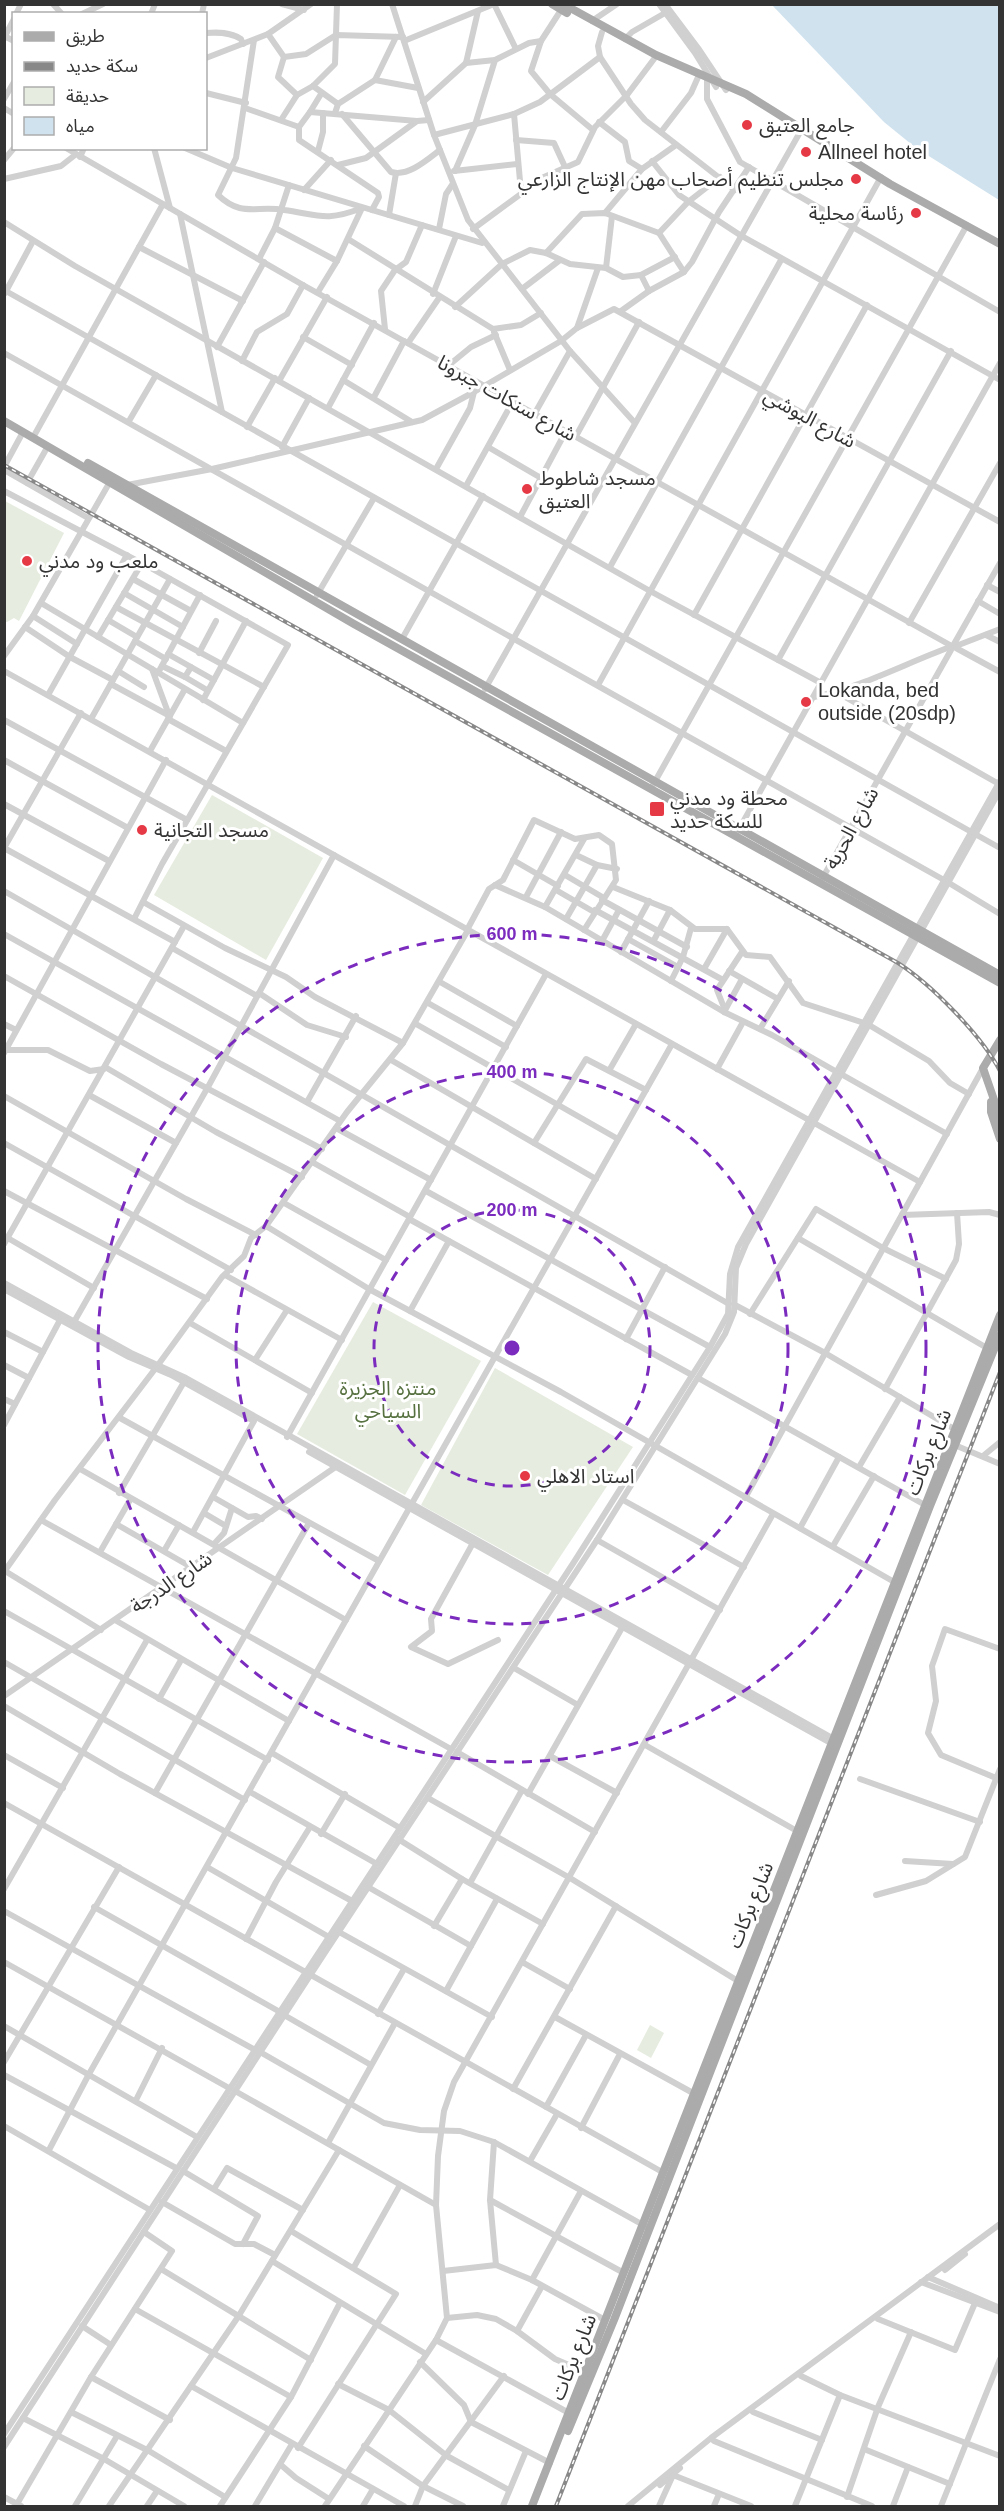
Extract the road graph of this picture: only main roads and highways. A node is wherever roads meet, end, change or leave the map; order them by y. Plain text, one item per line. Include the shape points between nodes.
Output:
1 (552, 4) edge
2 (563, 6) edge
3 (703, 65) road end
4 (710, 82) junction
5 (880, 179) junction
6 (999, 244) edge
7 (4, 416) edge
8 (4, 421) edge
9 (111, 480) junction
10 (316, 597) junction
11 (485, 690) junction
12 (917, 933) junction
13 (999, 975) edge
14 (999, 983) edge
15 (999, 1040) edge
16 (992, 1095) junction
17 (999, 1117) edge
18 (999, 1139) edge
19 (999, 1315) edge
20 (999, 1335) edge
21 (835, 1743) junction
22 (647, 2227) junction
23 (532, 2506) edge
24 (537, 2506) edge

1 - 2 main road
2 - 4 main road
2 - 4 main road via 654,59
3 - 4 main road
4 - 5 main road
4 - 5 main road via 766,105
5 - 6 main road
7 - 9 main road
8 - 9 main road
9 - 10 main road
10 - 11 main road
10 - 11 main road via 402,639
11 - 12 main road
12 - 13 main road
12 - 14 main road
15 - 16 main road via 983,1068
16 - 17 main road
16 - 18 main road via 991,1112
19 - 21 main road, شارع بركات
20 - 21 main road, شارع بركات
21 - 22 main road, شارع بركات
21 - 22 main road, شارع بركات via 693,2093
22 - 23 main road, شارع بركات via 624,2273
22 - 24 main road, شارع بركات

